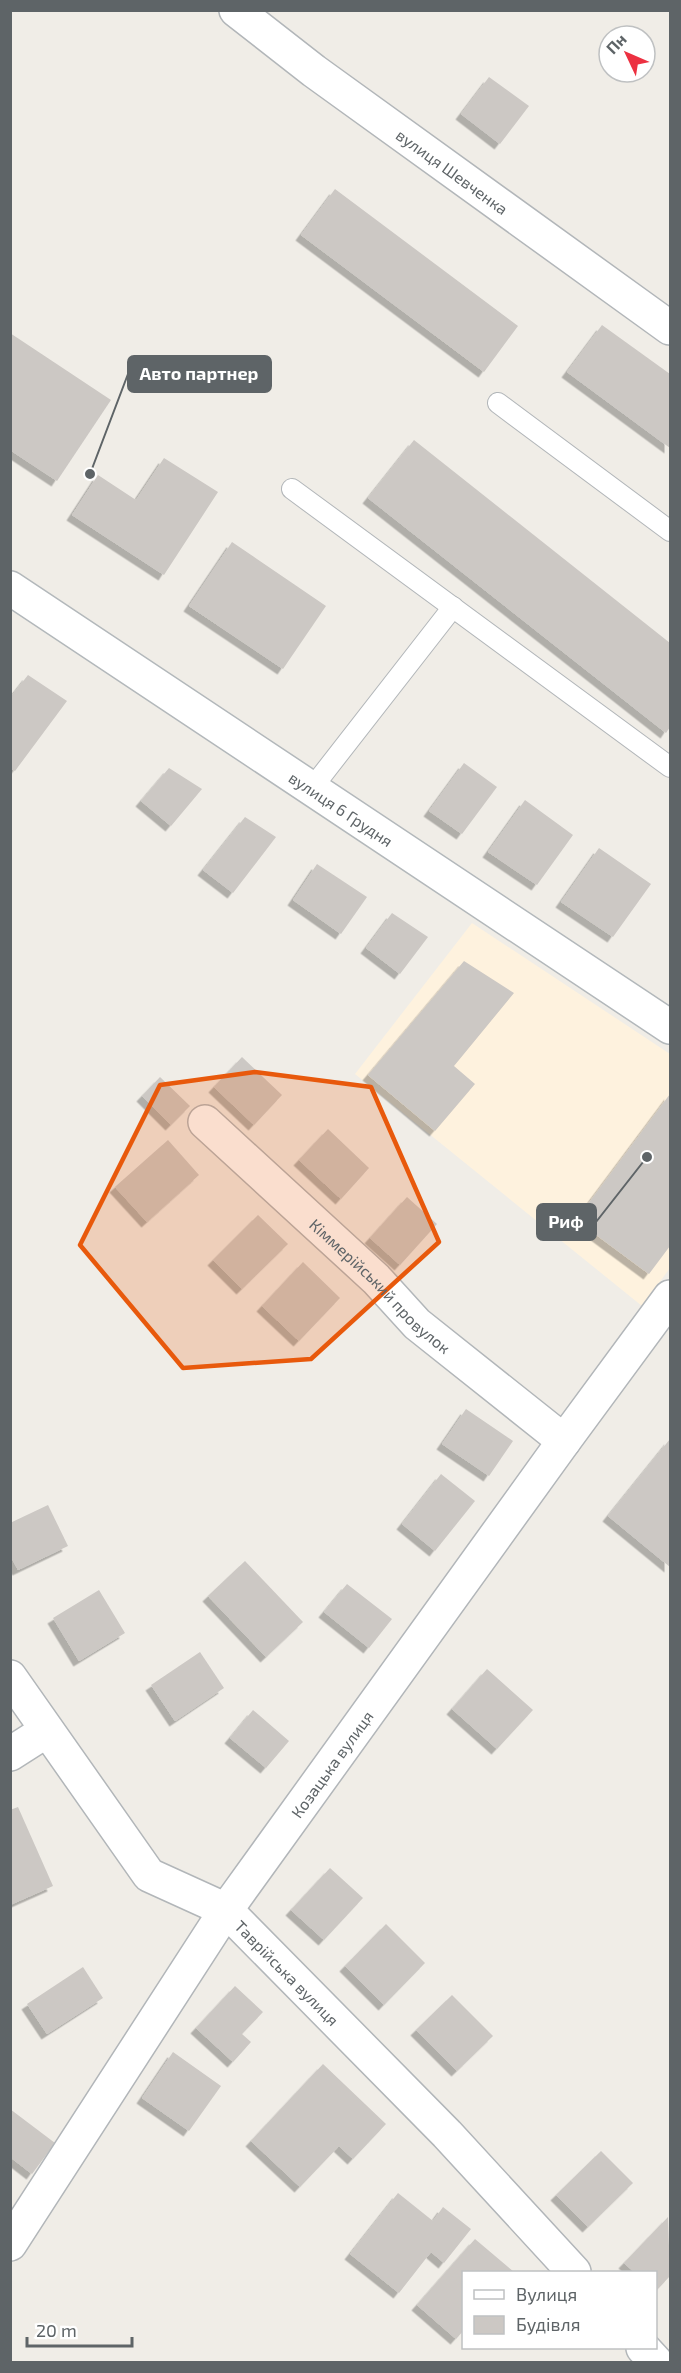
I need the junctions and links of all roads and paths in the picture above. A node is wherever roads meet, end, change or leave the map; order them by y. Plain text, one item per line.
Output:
1 (254, 18) edge
2 (670, 328) edge
3 (498, 403) dead end
4 (292, 489) dead end
5 (670, 531) edge
6 (10, 588) edge
7 (453, 607) junction
8 (670, 767) edge
9 (312, 788) junction
10 (670, 1027) edge
11 (205, 1122) dead end
12 (670, 1297) edge
13 (564, 1441) junction
14 (10, 1677) edge
15 (46, 1731) junction
16 (10, 1754) edge
17 (226, 1910) junction
18 (10, 2244) edge
19 (573, 2271) edge
20 (644, 2349) edge
21 (656, 2362) edge

1 - 2 street, вулиця Шевченка
3 - 5 lane
4 - 7 lane
6 - 9 street, вулиця 6 Грудня
7 - 8 lane
7 - 9 lane
9 - 10 street, вулиця 6 Грудня
11 - 13 street, Кіммерійський провулок
12 - 13 street, Козацька вулиця
13 - 17 street, Козацька вулиця
14 - 15 street, Таврійська вулиця
15 - 16 street
15 - 17 street, Таврійська вулиця
17 - 18 street, Козацька вулиця
17 - 19 street, Таврійська вулиця
20 - 21 street

